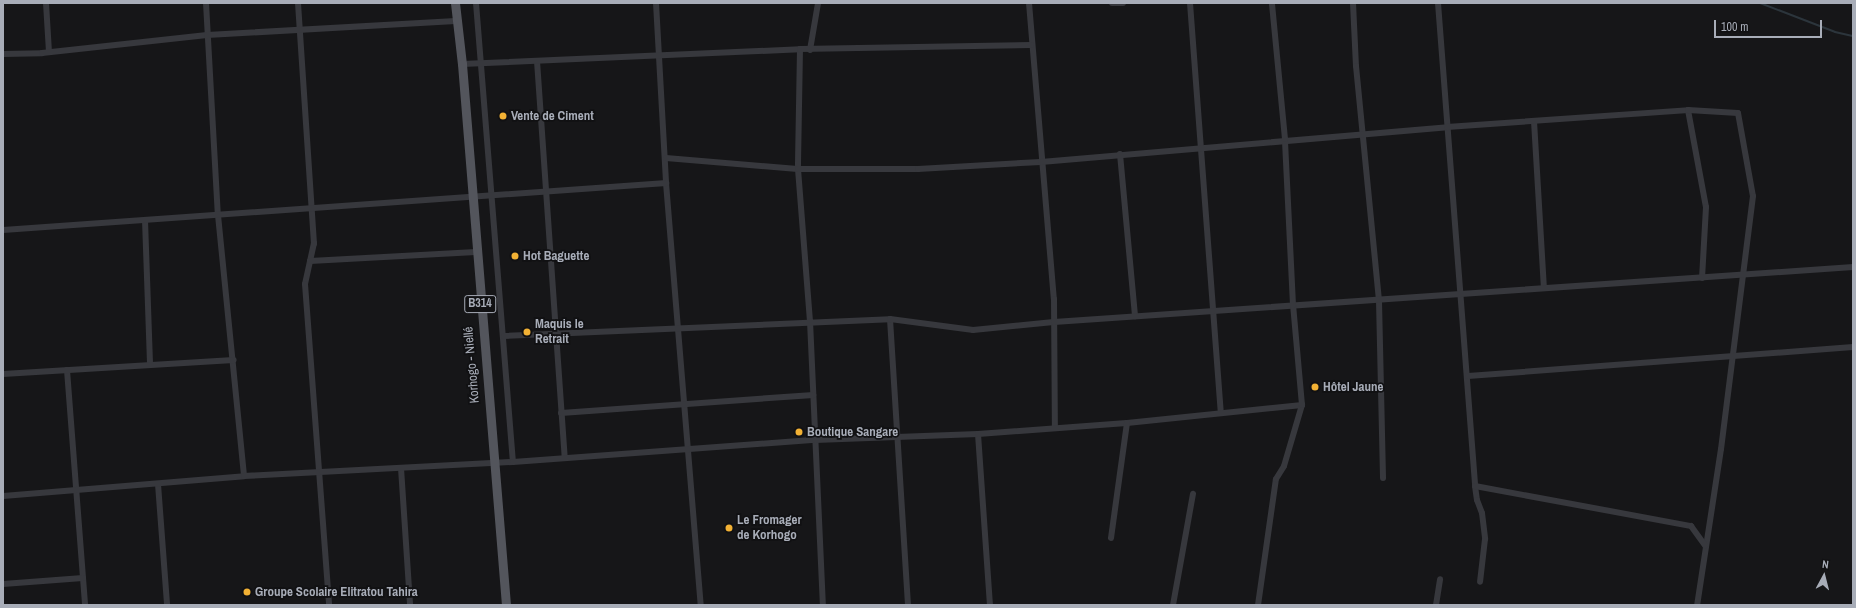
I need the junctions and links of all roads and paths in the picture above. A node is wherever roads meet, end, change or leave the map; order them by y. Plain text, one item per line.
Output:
1 (46, 3) edge
2 (206, 3) edge
3 (298, 3) edge
4 (455, 3) edge
5 (476, 3) edge
6 (656, 3) edge
7 (818, 3) edge
8 (1029, 3) edge
9 (1112, 3) edge
10 (1123, 3) edge
11 (1190, 3) edge
12 (1272, 3) edge
13 (1353, 3) edge
14 (1438, 3) edge
15 (456, 21) junction
16 (301, 32) junction
17 (207, 35) junction
18 (1031, 45) junction
19 (800, 49) junction
20 (810, 50) junction
21 (49, 52) junction
22 (3, 54) edge
23 (660, 54) junction
24 (537, 60) junction
25 (462, 64) junction
26 (479, 64) junction
27 (1688, 110) junction
28 (1534, 121) junction
29 (1448, 127) junction
30 (1362, 133) junction
31 (1285, 139) junction
32 (1202, 147) junction
33 (1120, 154) junction
34 (666, 158) junction
35 (1041, 162) junction
36 (798, 169) junction
37 (666, 182) junction
38 (544, 191) junction
39 (491, 195) junction
40 (471, 196) junction
41 (311, 209) junction
42 (218, 215) junction
43 (145, 220) junction
44 (3, 230) edge
45 (476, 252) junction
46 (310, 260) junction
47 (1853, 268) edge
48 (1744, 275) junction
49 (1702, 278) junction
50 (1544, 288) junction
51 (1462, 294) junction
52 (1379, 301) junction
53 (1293, 305) junction
54 (1215, 311) junction
55 (1134, 316) junction
56 (890, 319) junction
57 (810, 321) junction
58 (1054, 322) junction
59 (678, 328) junction
60 (554, 333) junction
61 (504, 336) junction
62 (1853, 347) edge
63 (1733, 356) junction
64 (234, 360) junction
65 (150, 365) junction
66 (67, 370) junction
67 (3, 374) edge
68 (1468, 376) junction
69 (813, 395) junction
70 (684, 404) junction
71 (1302, 405) junction
72 (1221, 412) junction
73 (561, 413) junction
74 (1127, 423) junction
75 (1055, 428) junction
76 (978, 434) junction
77 (899, 436) junction
78 (815, 440) junction
79 (688, 450) junction
80 (564, 456) junction
81 (494, 462) junction
82 (513, 462) junction
83 (401, 468) junction
84 (319, 473) junction
85 (244, 476) junction
86 (1383, 478) dead end
87 (158, 484) junction
88 (1475, 486) junction
89 (77, 490) junction
90 (1194, 494) dead end
91 (3, 496) edge
92 (1111, 538) dead end
93 (1706, 545) junction
94 (83, 578) junction
95 (1440, 578) dead end
96 (1480, 582) dead end
97 (3, 584) edge
98 (85, 605) edge
99 (167, 605) edge
100 (329, 605) edge
101 (410, 605) edge
102 (506, 605) edge
103 (701, 605) edge
104 (824, 605) edge
105 (908, 605) edge
106 (985, 605) edge
107 (990, 605) edge
108 (1173, 605) edge
109 (1258, 605) edge
110 (1436, 605) edge
111 (1697, 605) edge

1 - 21 street
2 - 17 street
3 - 16 street
4 - 15 main road, Korhogo - Niellé / B314
5 - 26 street
6 - 23 street
7 - 20 street
8 - 18 street
9 - 10 street
11 - 32 street
12 - 31 street
13 - 30 street
14 - 29 street
15 - 16 street
15 - 25 main road, Korhogo - Niellé / B314
16 - 17 street
16 - 41 street
17 - 21 street
17 - 42 street
18 - 20 street
18 - 35 street
19 - 20 street
19 - 23 street
19 - 36 street
21 - 22 street
23 - 24 street
23 - 34 street
24 - 26 street
24 - 38 street
25 - 26 street
25 - 40 main road, Korhogo - Niellé / B314
26 - 39 street
27 - 28 street
27 - 48 street
27 - 49 street
28 - 29 street
28 - 50 street
29 - 30 street
29 - 51 street
30 - 31 street
30 - 52 street
31 - 32 street
31 - 53 street
32 - 33 street
32 - 54 street
33 - 35 street
33 - 55 street
34 - 36 street
34 - 37 street
35 - 36 street
35 - 58 street
36 - 57 street
37 - 38 street
37 - 59 street
38 - 39 street
38 - 60 street
39 - 40 street
39 - 61 street
40 - 41 street
40 - 45 main road, Korhogo - Niellé / B314
41 - 42 street
41 - 46 street
42 - 43 street
42 - 64 street
43 - 44 street
43 - 65 street
45 - 46 street
45 - 81 main road, Korhogo - Niellé / B314
46 - 84 street
47 - 48 street
48 - 49 street
48 - 63 street
49 - 50 street
50 - 51 street
51 - 52 street
51 - 68 street
52 - 53 street
52 - 86 street
53 - 54 street
53 - 71 street
54 - 55 street
54 - 72 street
55 - 58 street
56 - 57 street
56 - 58 street
56 - 77 street
57 - 59 street
57 - 69 street
58 - 75 street
59 - 60 street
59 - 70 street
60 - 61 street
60 - 73 street
61 - 82 street
62 - 63 street
63 - 68 street
63 - 93 street
64 - 65 street
64 - 85 street
65 - 66 street
66 - 67 street
66 - 89 street
68 - 88 street
69 - 70 street
69 - 78 street
70 - 73 street
70 - 79 street
71 - 72 street
71 - 109 street
72 - 74 street
73 - 80 street
74 - 75 street
74 - 92 street
75 - 76 street
76 - 77 street
76 - 107 street
77 - 78 street
77 - 105 street
78 - 79 street
78 - 104 street
79 - 80 street
79 - 103 street
80 - 82 street
81 - 82 street
81 - 83 street
81 - 102 main road, Korhogo - Niellé / B314
83 - 84 street
83 - 101 street
84 - 85 street
84 - 100 street
85 - 87 street
87 - 89 street
87 - 99 street
88 - 93 street
88 - 96 street
89 - 91 street
89 - 94 street
90 - 108 street
93 - 111 street
94 - 97 street
94 - 98 street
95 - 110 street
106 - 107 street

